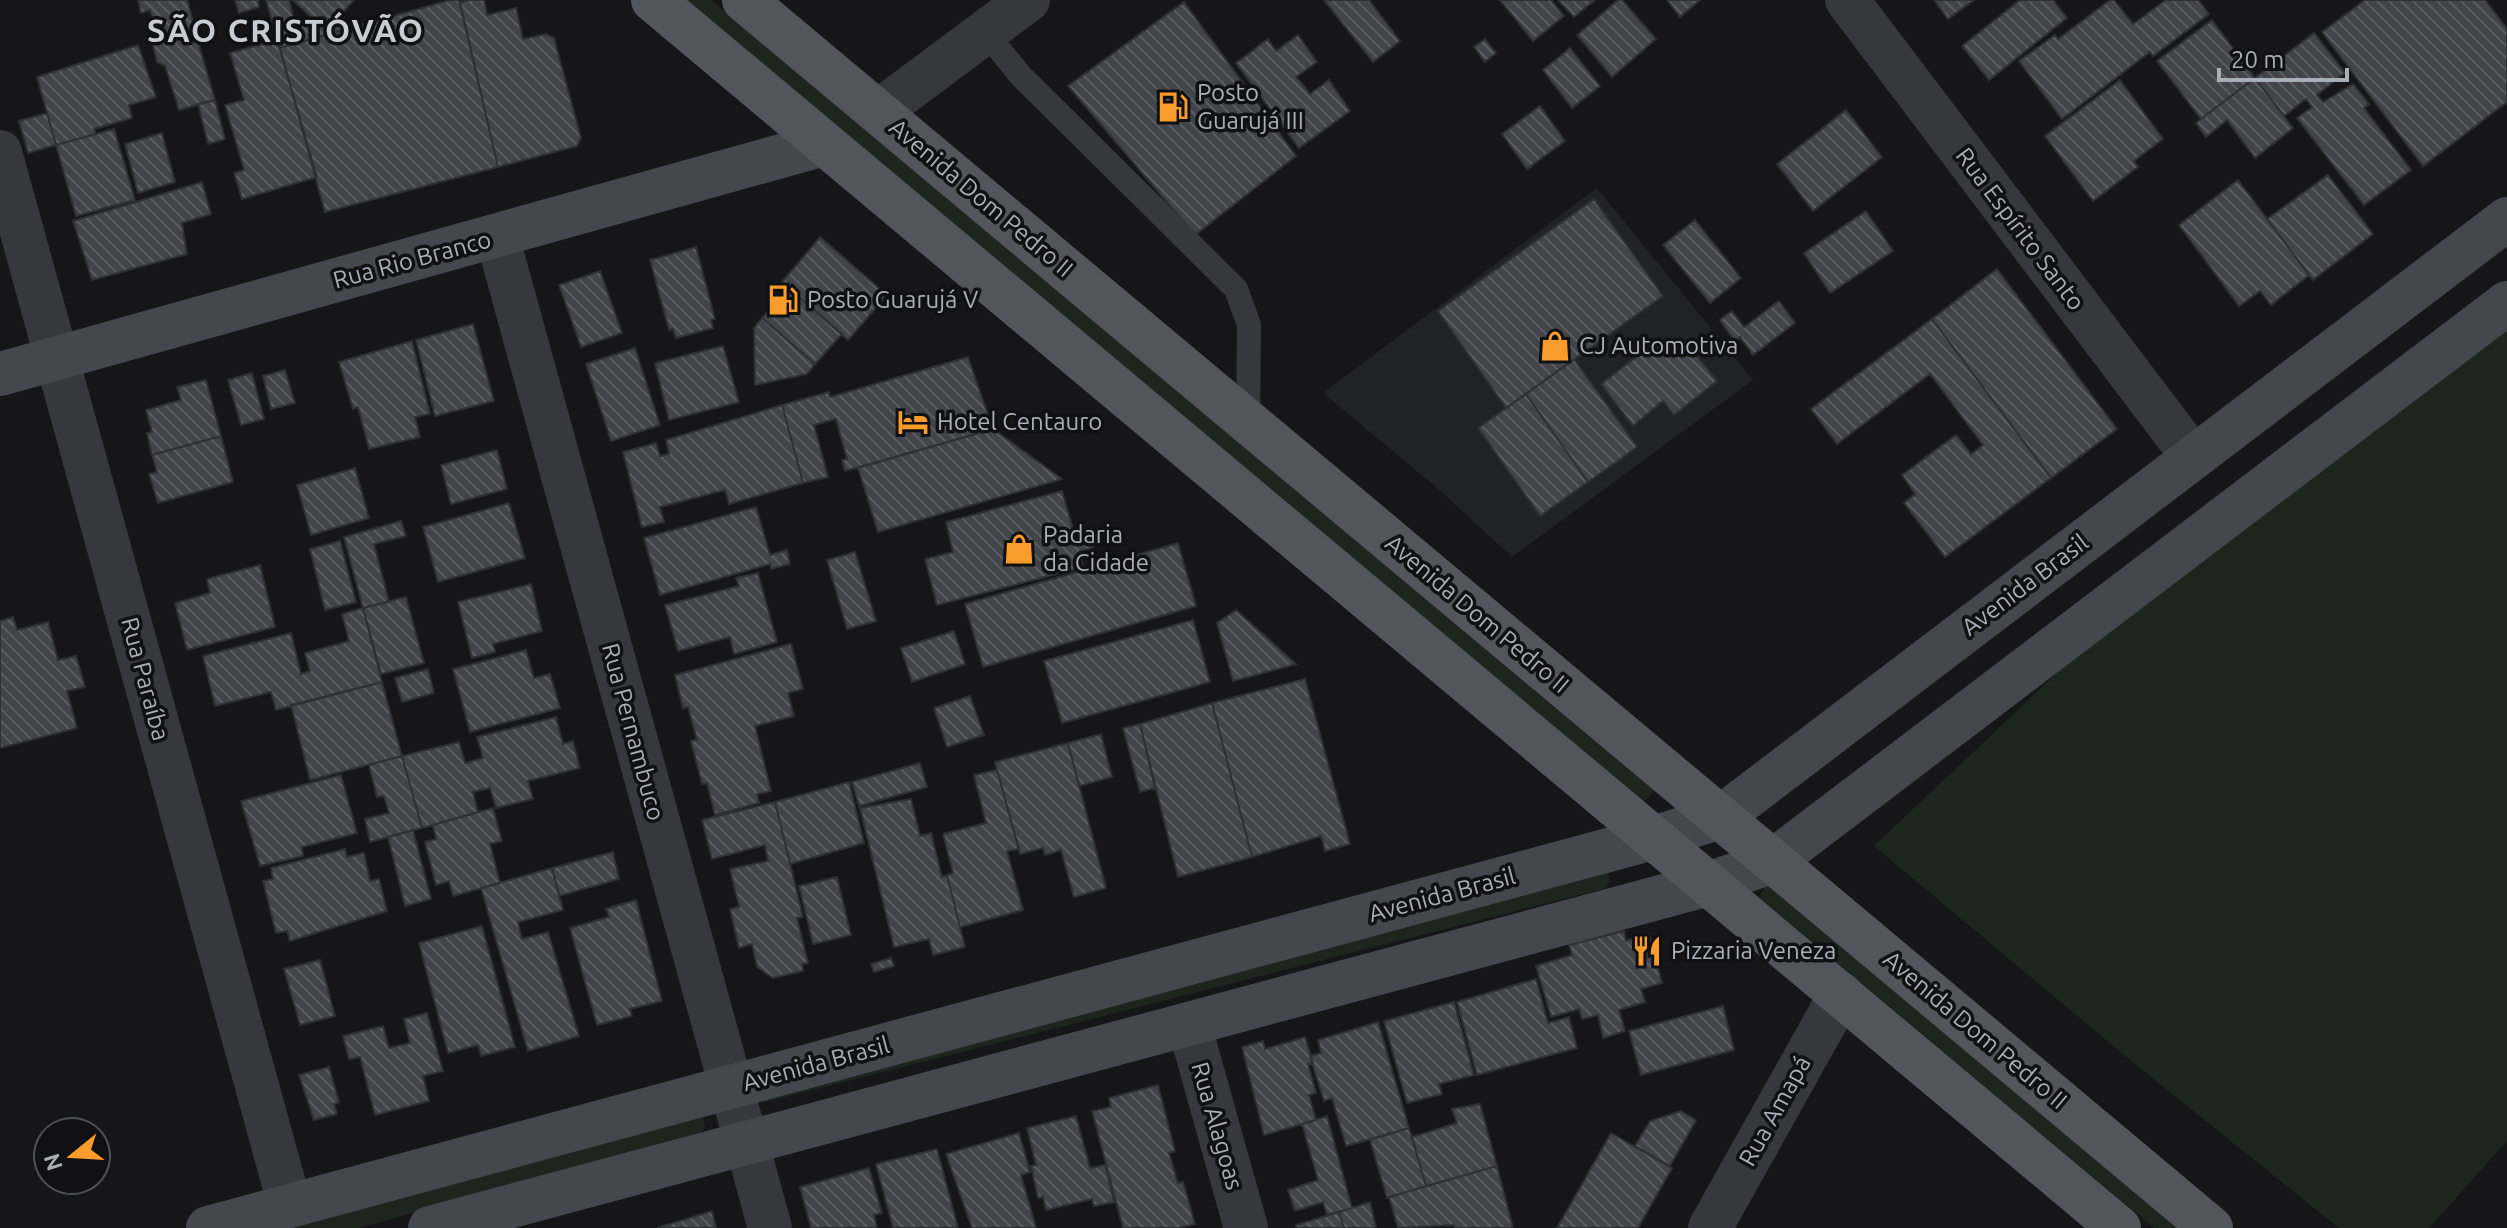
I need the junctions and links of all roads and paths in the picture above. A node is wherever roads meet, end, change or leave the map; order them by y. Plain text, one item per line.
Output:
1 (653, 0) edge
2 (744, 0) edge
3 (1028, 0) edge
4 (1847, 0) edge
5 (985, 32) junction
6 (878, 112) junction
7 (824, 144) junction
8 (0, 152) edge
9 (2507, 219) edge
10 (497, 236) junction
11 (2507, 303) edge
12 (57, 358) junction
13 (0, 374) edge
14 (1248, 422) junction
15 (2193, 457) junction
16 (1721, 817) junction
17 (1653, 838) junction
18 (1773, 861) junction
19 (1709, 884) junction
20 (1841, 994) junction
21 (1189, 1024) junction
22 (731, 1086) junction
23 (746, 1143) junction
24 (290, 1206) junction
25 (1720, 1221) edge
26 (208, 1228) edge
27 (430, 1228) edge
28 (770, 1228) edge
29 (1246, 1228) edge
30 (2119, 1228) edge
31 (2211, 1228) edge

1 - 7 main road
2 - 6 main road, Avenida Dom Pedro II
3 - 5 street
4 - 15 street, Rua Espírito Santo
5 - 6 street
5 - 14 lane
6 - 14 main road, Avenida Dom Pedro II
7 - 10 main road, Rua Rio Branco
7 - 17 main road
8 - 12 street, Rua Paraíba
9 - 15 main road, Avenida Brasil
10 - 12 main road, Rua Rio Branco
10 - 22 street, Rua Pernambuco
11 - 18 main road
12 - 13 main road, Rua Rio Branco
12 - 24 street, Rua Paraíba
14 - 16 main road, Avenida Dom Pedro II
15 - 16 main road, Avenida Brasil
16 - 17 main road, Avenida Brasil
16 - 18 main road, Avenida Dom Pedro II
17 - 19 main road
17 - 22 main road, Avenida Brasil
18 - 19 main road
18 - 31 main road, Avenida Dom Pedro II
19 - 20 main road
19 - 21 main road
20 - 25 street, Rua Amapá
20 - 30 main road
21 - 23 main road
21 - 29 street, Rua Alagoas
22 - 23 street, Rua Pernambuco
22 - 24 main road, Avenida Brasil
23 - 27 main road
23 - 28 street, Rua Pernambuco
24 - 26 main road, Avenida Brasil

